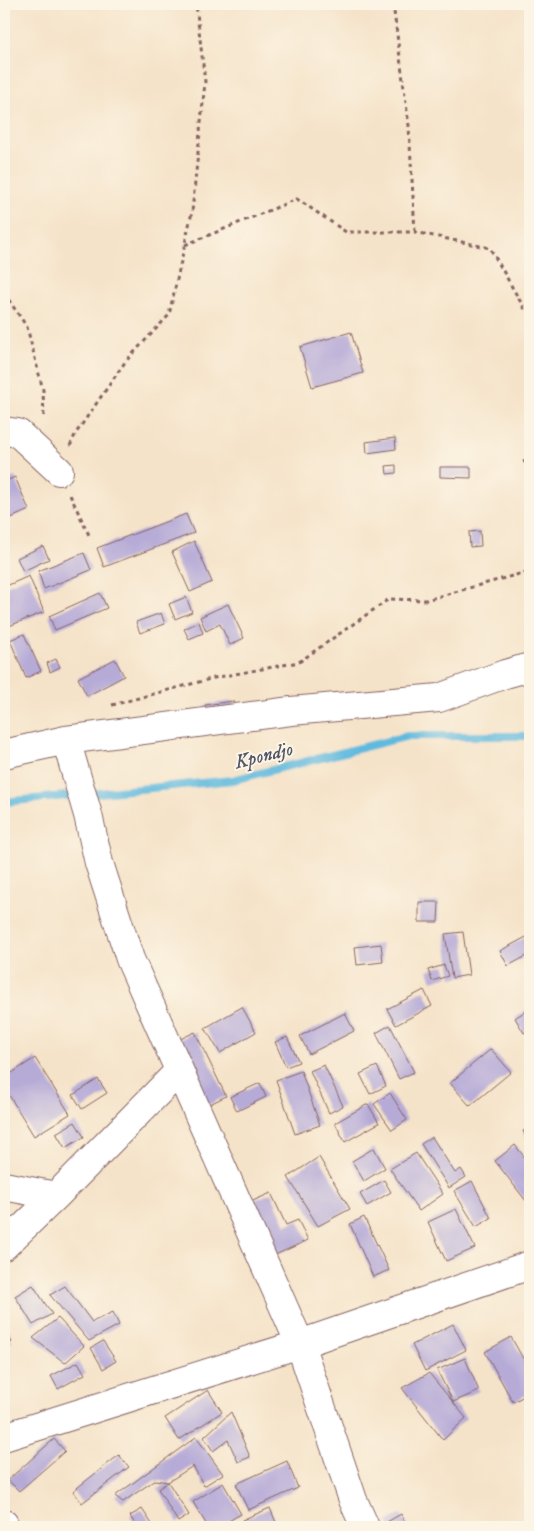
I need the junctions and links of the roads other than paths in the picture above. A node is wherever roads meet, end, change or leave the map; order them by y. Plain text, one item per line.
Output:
1 (4, 431) edge
2 (52, 465) road end
3 (530, 667) edge
4 (68, 749) junction
5 (4, 754) edge
6 (179, 1071) junction
7 (4, 1186) edge
8 (56, 1196) junction
9 (4, 1246) edge
10 (530, 1265) edge
11 (300, 1344) junction
12 (4, 1437) edge
13 (365, 1527) edge

1 - 2 street
3 - 4 street
4 - 5 street
4 - 6 street
6 - 8 street
6 - 11 street
7 - 8 street
8 - 9 street
10 - 11 street
11 - 12 street
11 - 13 street

